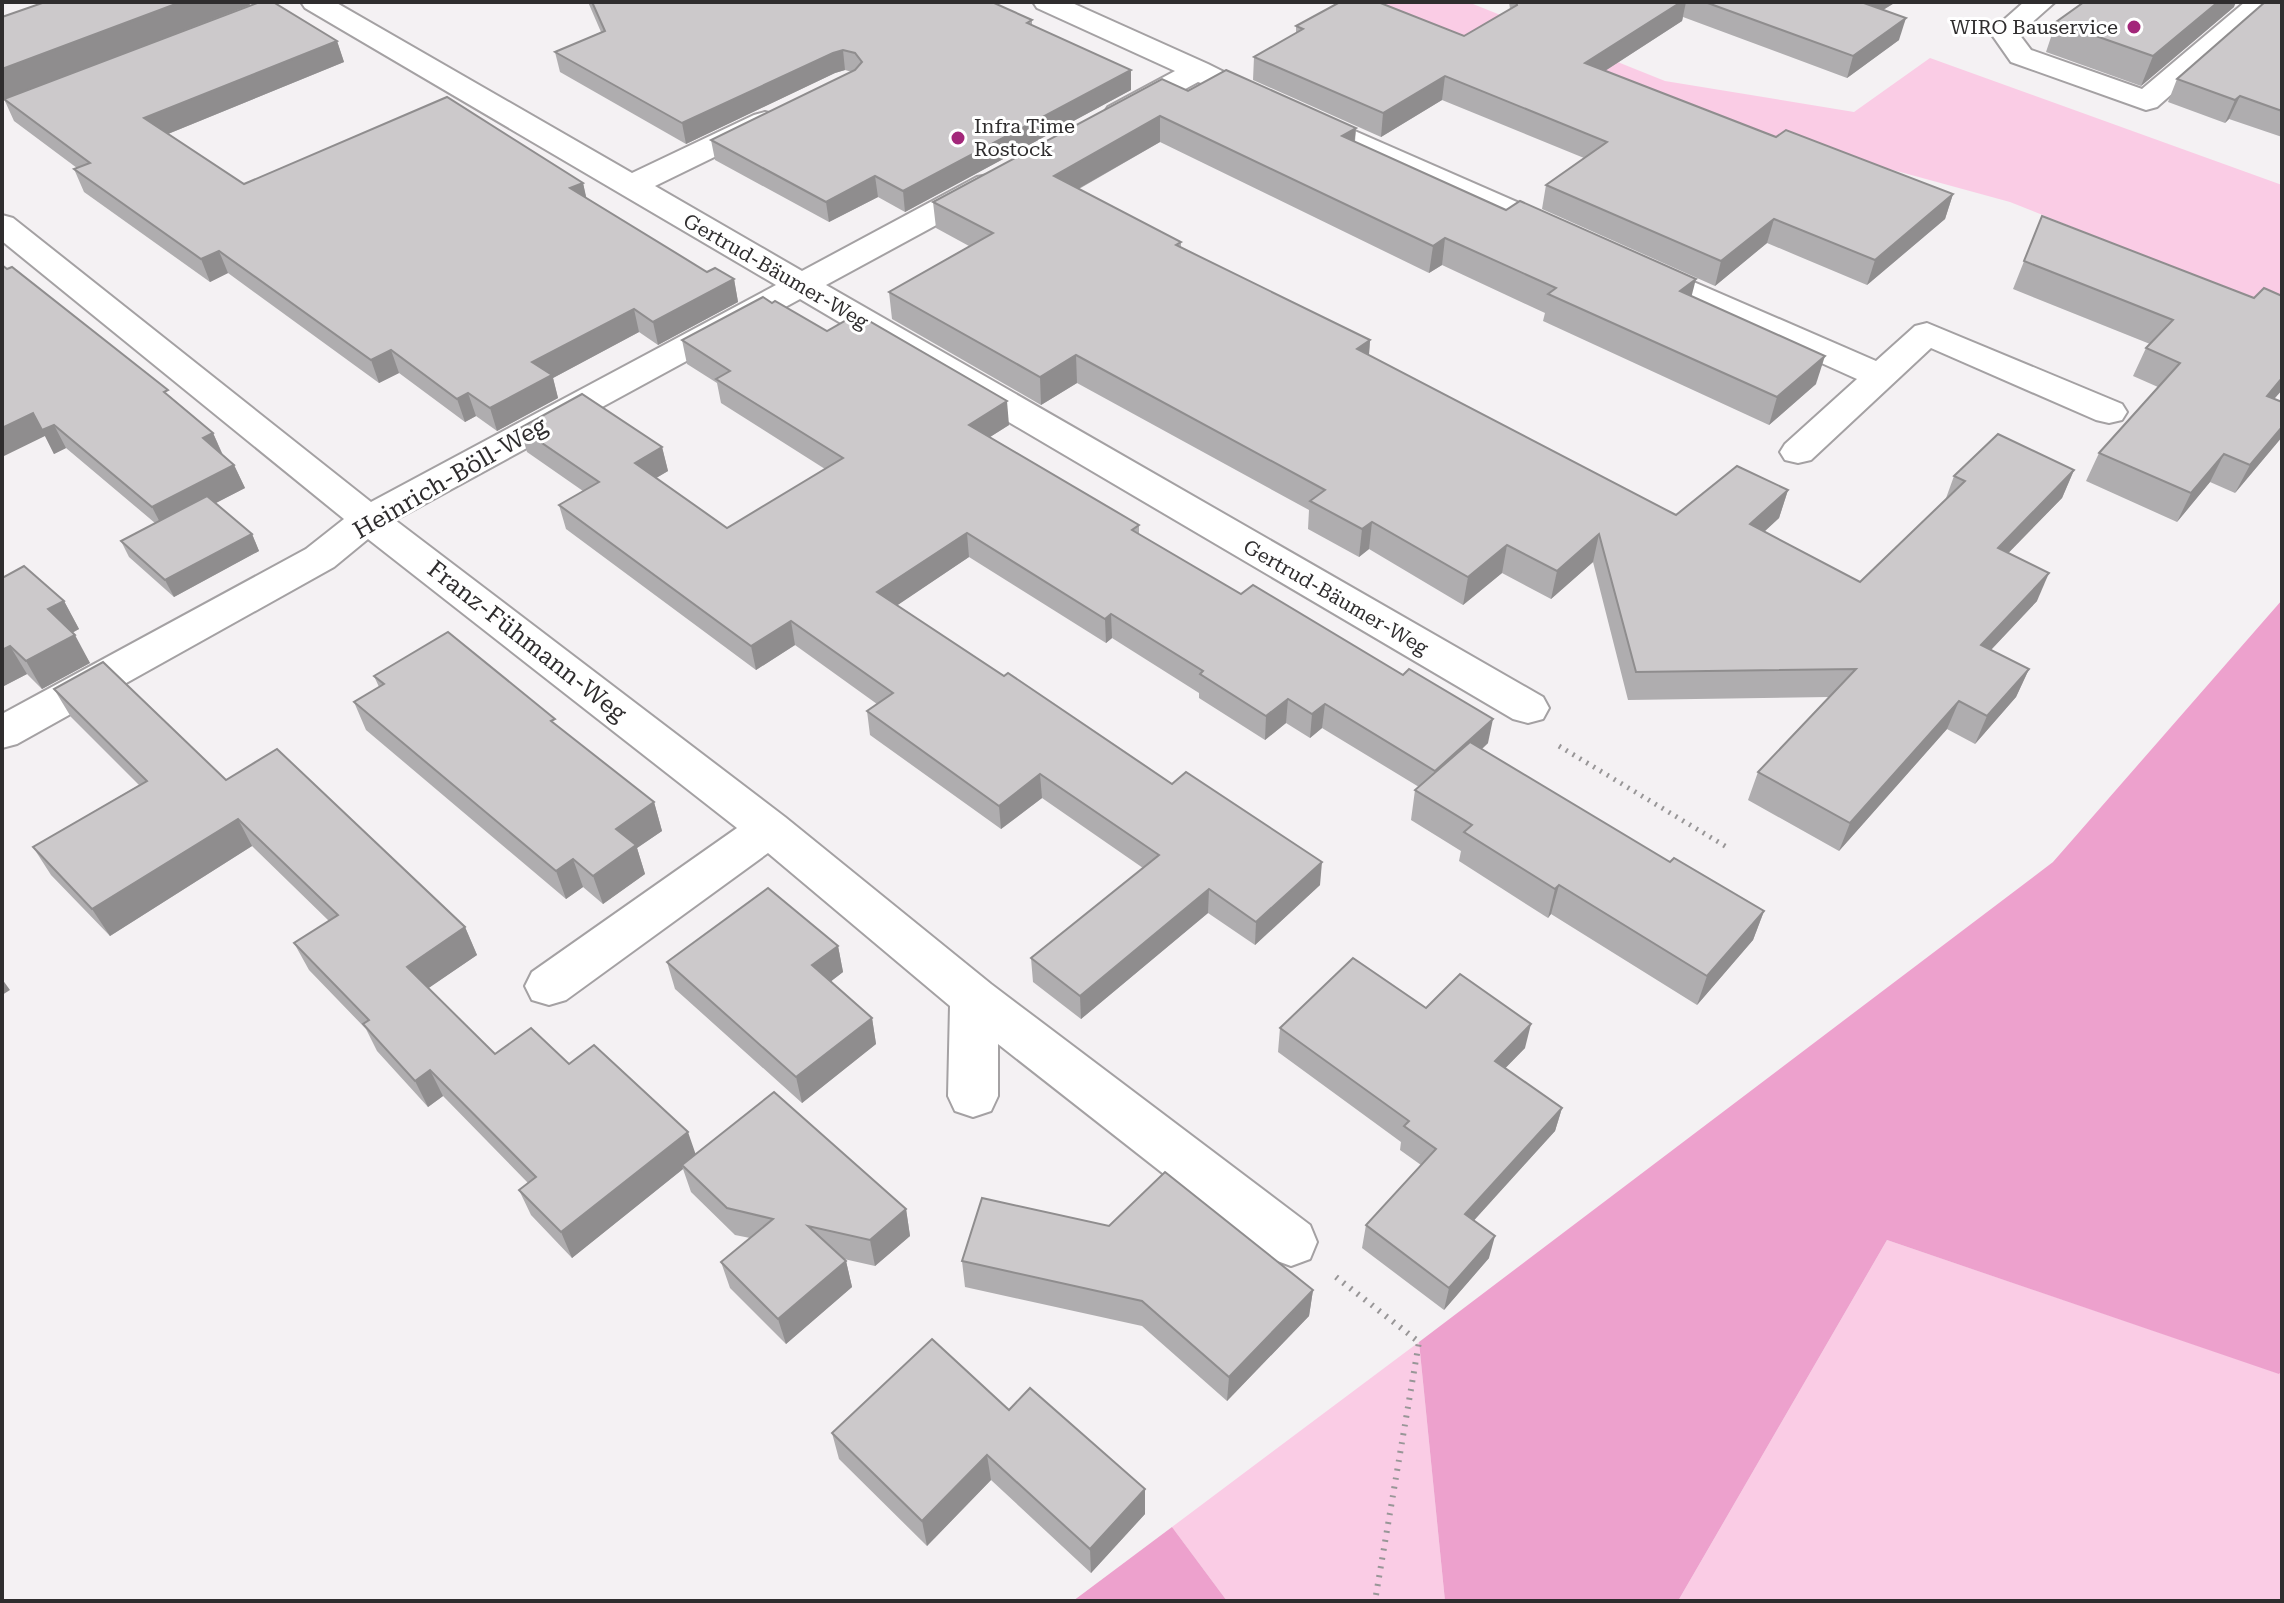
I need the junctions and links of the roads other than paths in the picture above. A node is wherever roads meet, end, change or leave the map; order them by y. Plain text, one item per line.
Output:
1 (315, 2) edge
2 (1047, 2) edge
3 (2041, 2) edge
4 (2262, 2) edge
5 (1198, 70) junction
6 (789, 110) edge
7 (1088, 130) edge
8 (1019, 167) edge
9 (631, 186) junction
10 (2, 225) edge
11 (800, 286) junction
12 (1880, 376) junction
13 (2109, 412) dead end
14 (1798, 452) dead end
15 (368, 519) junction
16 (1528, 708) road end
17 (2, 733) edge
18 (769, 829) junction
19 (549, 986) dead end
20 (974, 998) junction
21 (973, 1096) dead end
22 (1291, 1242) road end

1 - 9 street, Gertrud-Bäumer-Weg
2 - 5 street
3 - 4 street
5 - 7 street
5 - 12 street
6 - 9 street
8 - 11 street, Heinrich-Böll-Weg
9 - 11 street, Gertrud-Bäumer-Weg
10 - 15 street, Franz-Fühmann-Weg
11 - 15 street, Heinrich-Böll-Weg
11 - 16 street, Gertrud-Bäumer-Weg
12 - 13 street
12 - 14 street
15 - 17 street, Heinrich-Böll-Weg
15 - 18 street, Franz-Fühmann-Weg
18 - 19 street
18 - 20 street, Franz-Fühmann-Weg
20 - 21 street
20 - 22 street, Franz-Fühmann-Weg

